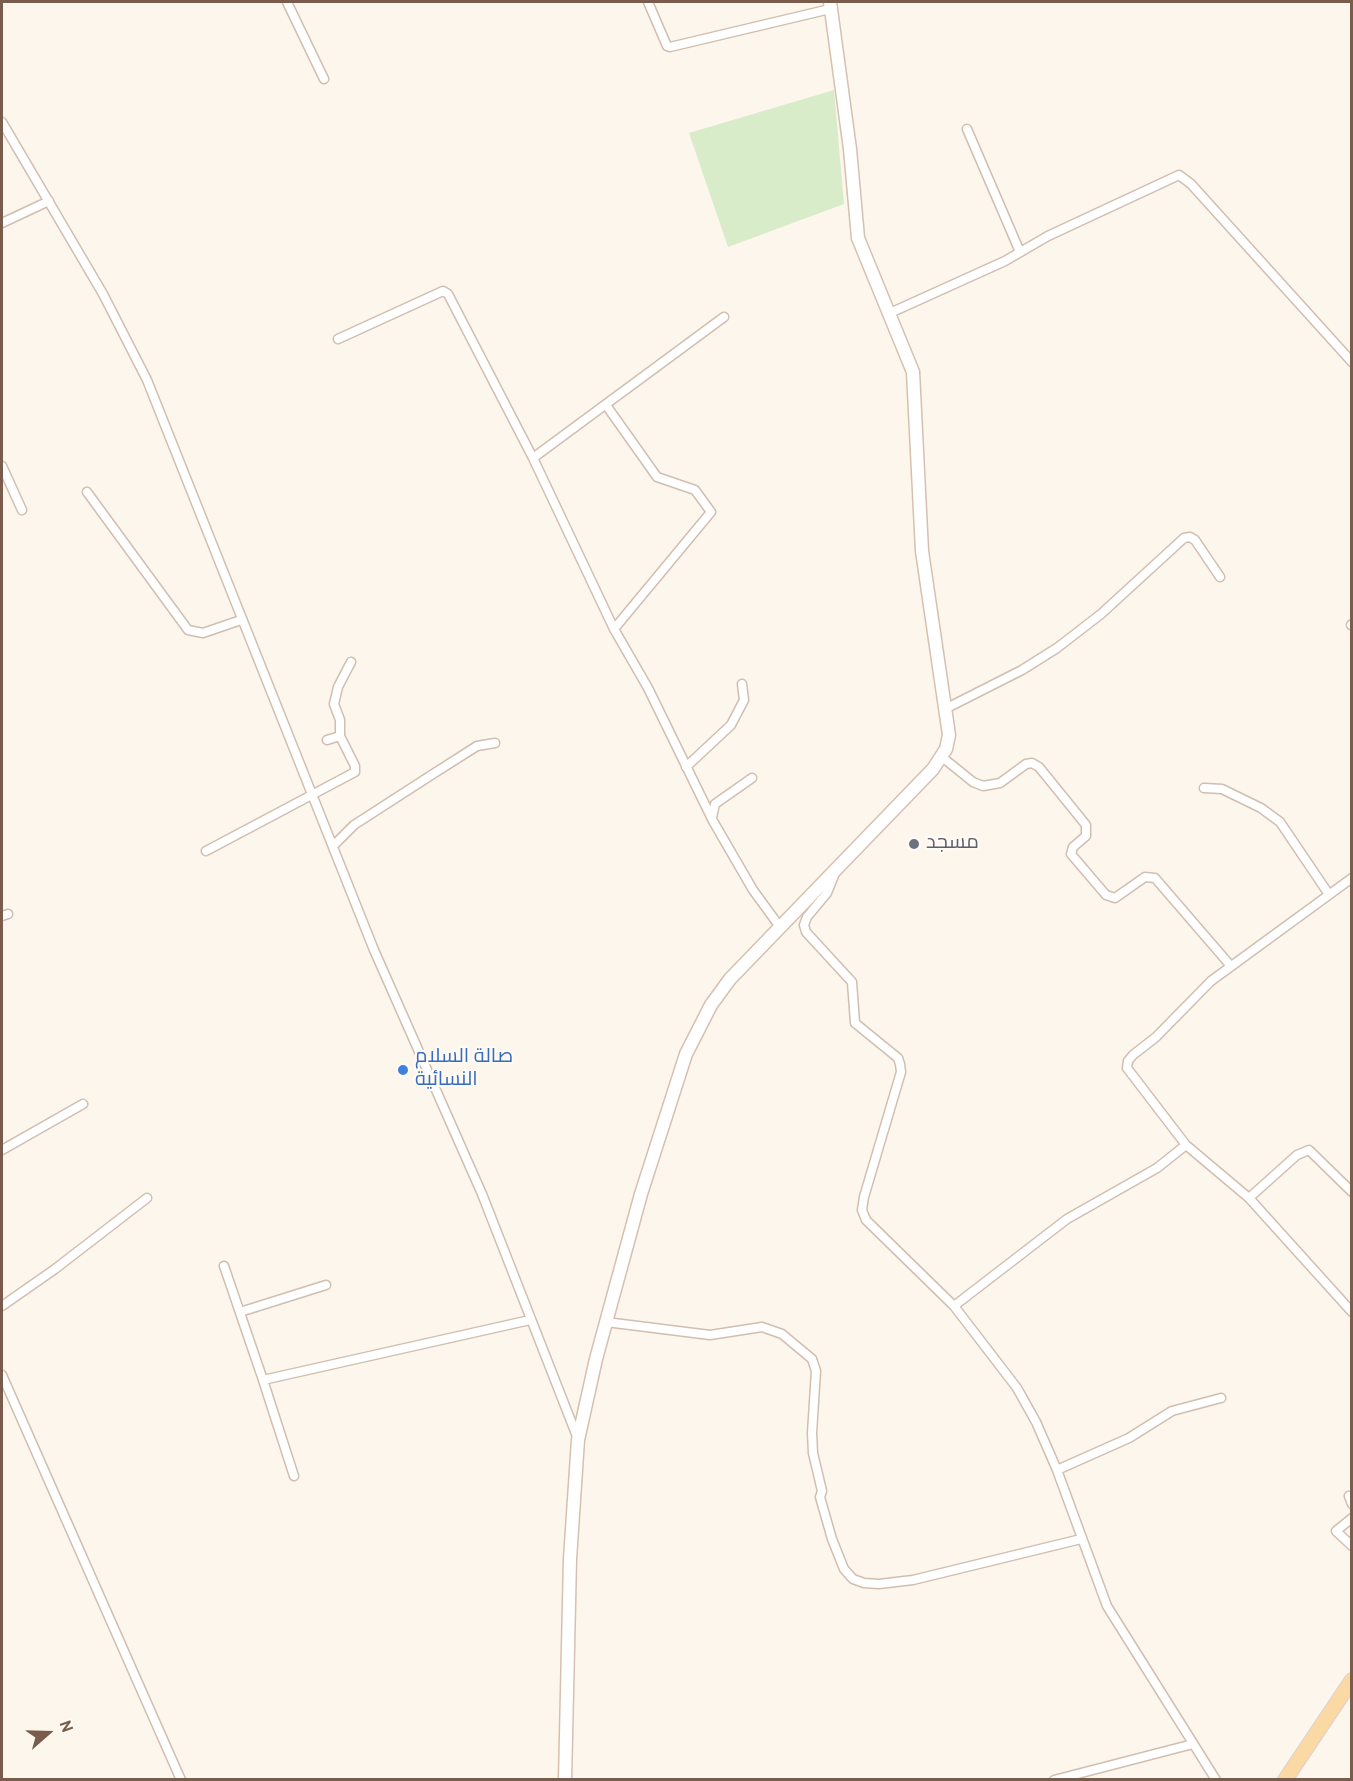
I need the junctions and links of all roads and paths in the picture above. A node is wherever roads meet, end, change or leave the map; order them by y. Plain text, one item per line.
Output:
1 (287, 2) edge
2 (648, 2) edge
3 (830, 5) edge
4 (324, 79) dead end
5 (2, 122) edge
6 (967, 129) dead end
7 (49, 201) junction
8 (2, 223) edge
9 (1020, 252) junction
10 (890, 313) junction
11 (724, 317) dead end
12 (338, 339) dead end
13 (1352, 362) edge
14 (606, 405) junction
15 (533, 458) junction
16 (2, 466) edge
17 (87, 492) dead end
18 (22, 510) dead end
19 (1220, 577) dead end
20 (241, 620) junction
21 (614, 629) junction
22 (351, 662) dead end
23 (742, 684) dead end
24 (946, 708) junction
25 (340, 736) junction
26 (327, 740) dead end
27 (495, 743) dead end
28 (942, 757) junction
29 (686, 767) junction
30 (752, 778) dead end
31 (1204, 788) dead end
32 (312, 793) junction
33 (713, 821) junction
34 (333, 846) junction
35 (206, 851) dead end
36 (836, 869) junction
37 (1352, 878) edge
38 (1328, 893) junction
39 (780, 927) junction
40 (1230, 965) junction
41 (83, 1104) dead end
42 (1186, 1145) junction
43 (2, 1150) edge
44 (1352, 1192) edge
45 (147, 1198) dead end
46 (1249, 1198) junction
47 (224, 1266) dead end
48 (326, 1285) dead end
49 (2, 1306) edge
50 (954, 1306) junction
51 (240, 1312) junction
52 (1352, 1312) edge
53 (530, 1320) junction
54 (606, 1322) junction
55 (2, 1375) edge
56 (263, 1380) junction
57 (1221, 1398) dead end
58 (578, 1440) junction
59 (1057, 1470) junction
60 (294, 1476) dead end
61 (1352, 1518) edge
62 (1081, 1539) junction
63 (1352, 1546) edge
64 (1350, 1686) edge
65 (1193, 1744) junction
66 (180, 1779) edge
67 (565, 1779) edge
68 (1054, 1779) edge
69 (1216, 1779) edge
70 (1285, 1779) edge

1 - 4 street
2 - 3 street
3 - 10 main road
5 - 7 street
6 - 9 street
7 - 8 street
7 - 20 street
9 - 10 street
9 - 13 street
10 - 24 main road
11 - 14 street
12 - 15 street
14 - 15 street
14 - 21 street
15 - 21 street
16 - 18 street
17 - 20 street
19 - 24 street
20 - 32 street
21 - 29 street
22 - 25 street
23 - 29 street
24 - 28 main road
25 - 26 street
25 - 32 street
27 - 34 street
28 - 36 main road
28 - 40 street
29 - 33 street
30 - 33 street
31 - 38 street
32 - 34 street
32 - 35 street
33 - 39 street
34 - 53 street
36 - 39 main road
36 - 50 street
37 - 38 street
38 - 40 street
39 - 54 main road
40 - 42 street
41 - 43 street
42 - 46 street
42 - 50 street
44 - 46 street
45 - 49 street
46 - 52 street
47 - 51 street
48 - 51 street
50 - 59 street
51 - 56 street
53 - 56 street
53 - 58 street
54 - 58 main road
54 - 62 street
55 - 66 street
56 - 60 street
57 - 59 street
58 - 67 main road
59 - 62 street
61 - 63 street
62 - 65 street
64 - 70 main road
65 - 68 street
65 - 69 street

